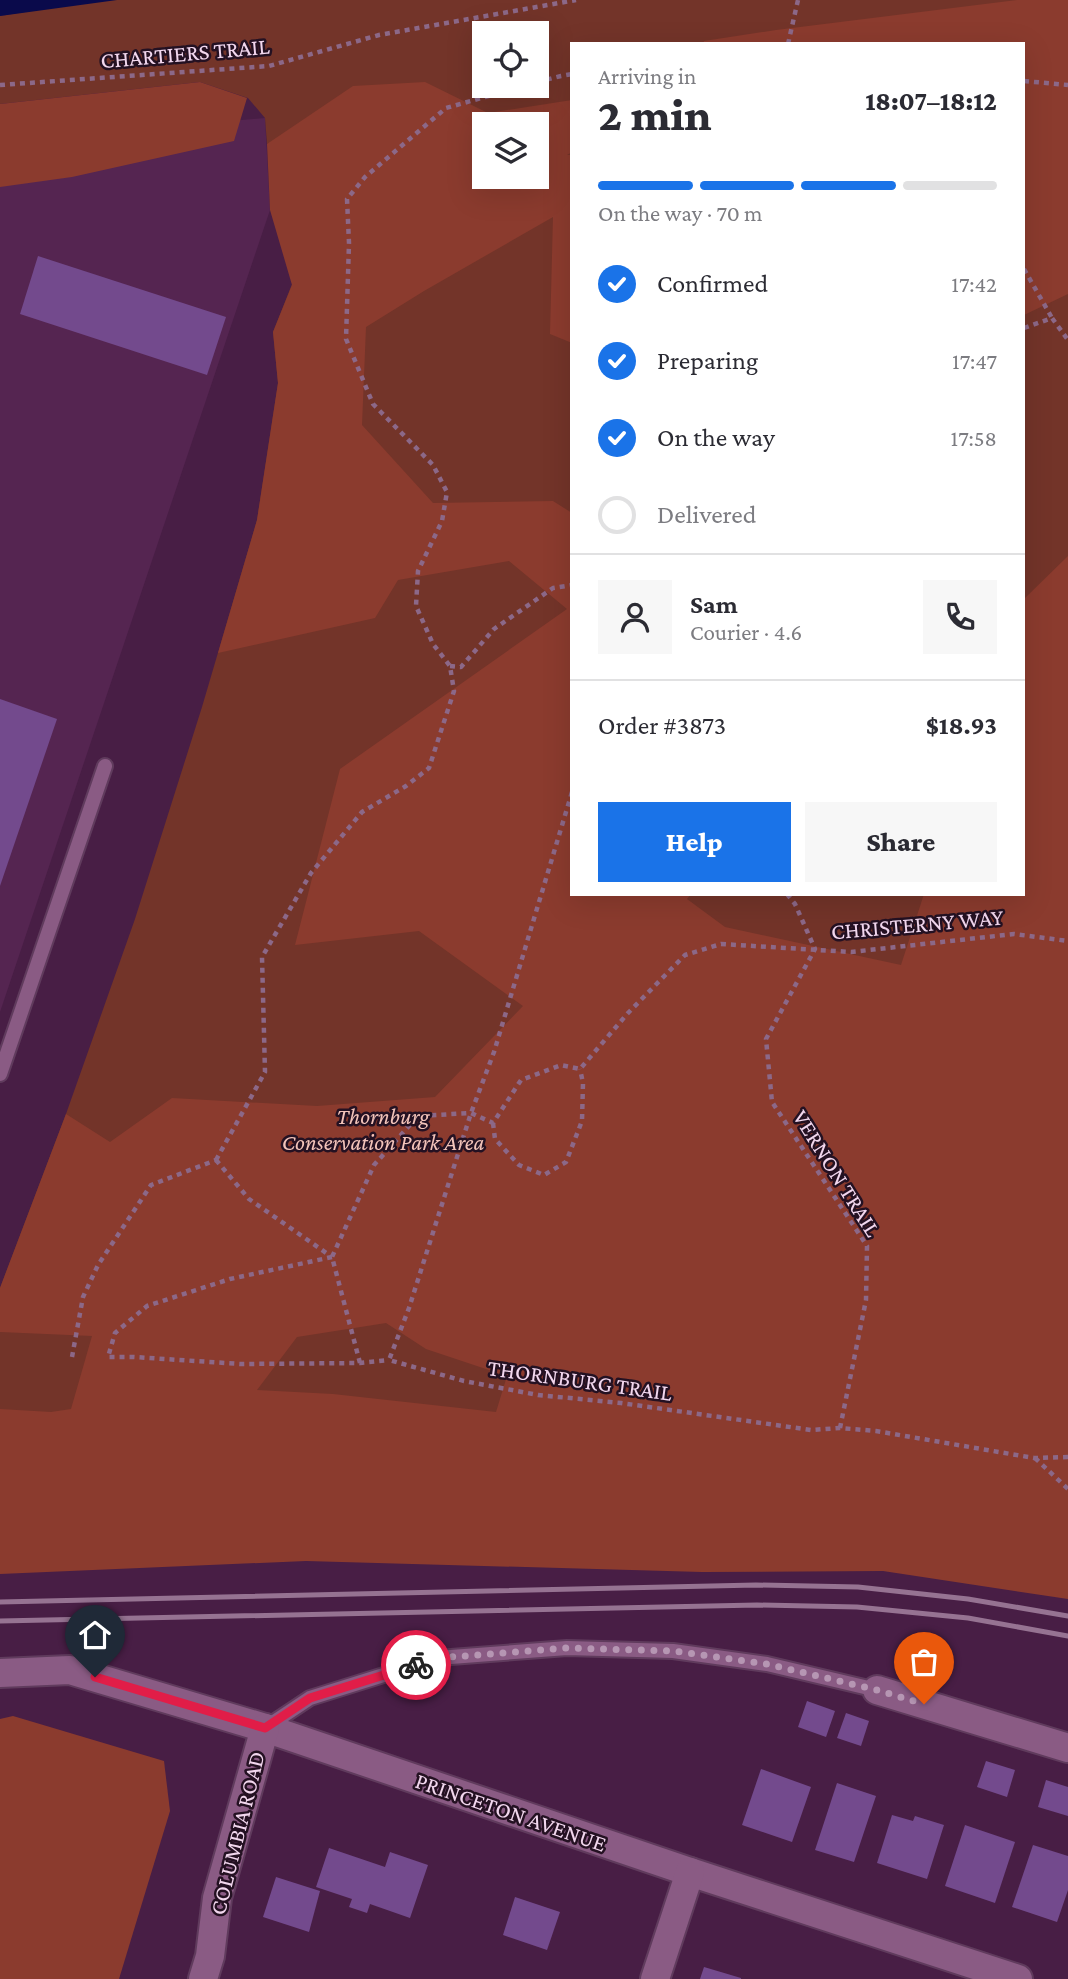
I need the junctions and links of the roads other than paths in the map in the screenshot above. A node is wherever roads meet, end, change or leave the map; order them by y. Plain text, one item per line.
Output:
1 (105, 766) dead end
2 (0, 1074) edge
3 (0, 1673) edge
4 (877, 1690) joint
5 (265, 1728) junction
6 (1068, 1748) edge
7 (690, 1872) junction
8 (203, 1979) edge
9 (655, 1979) edge
10 (1018, 1979) edge

1 - 2 lane
3 - 5 street, PRINCETON AVENUE
4 - 5 lane
4 - 6 street
5 - 7 street, PRINCETON AVENUE
5 - 8 street, COLUMBIA ROAD
7 - 9 street
7 - 10 street, PRINCETON AVENUE

